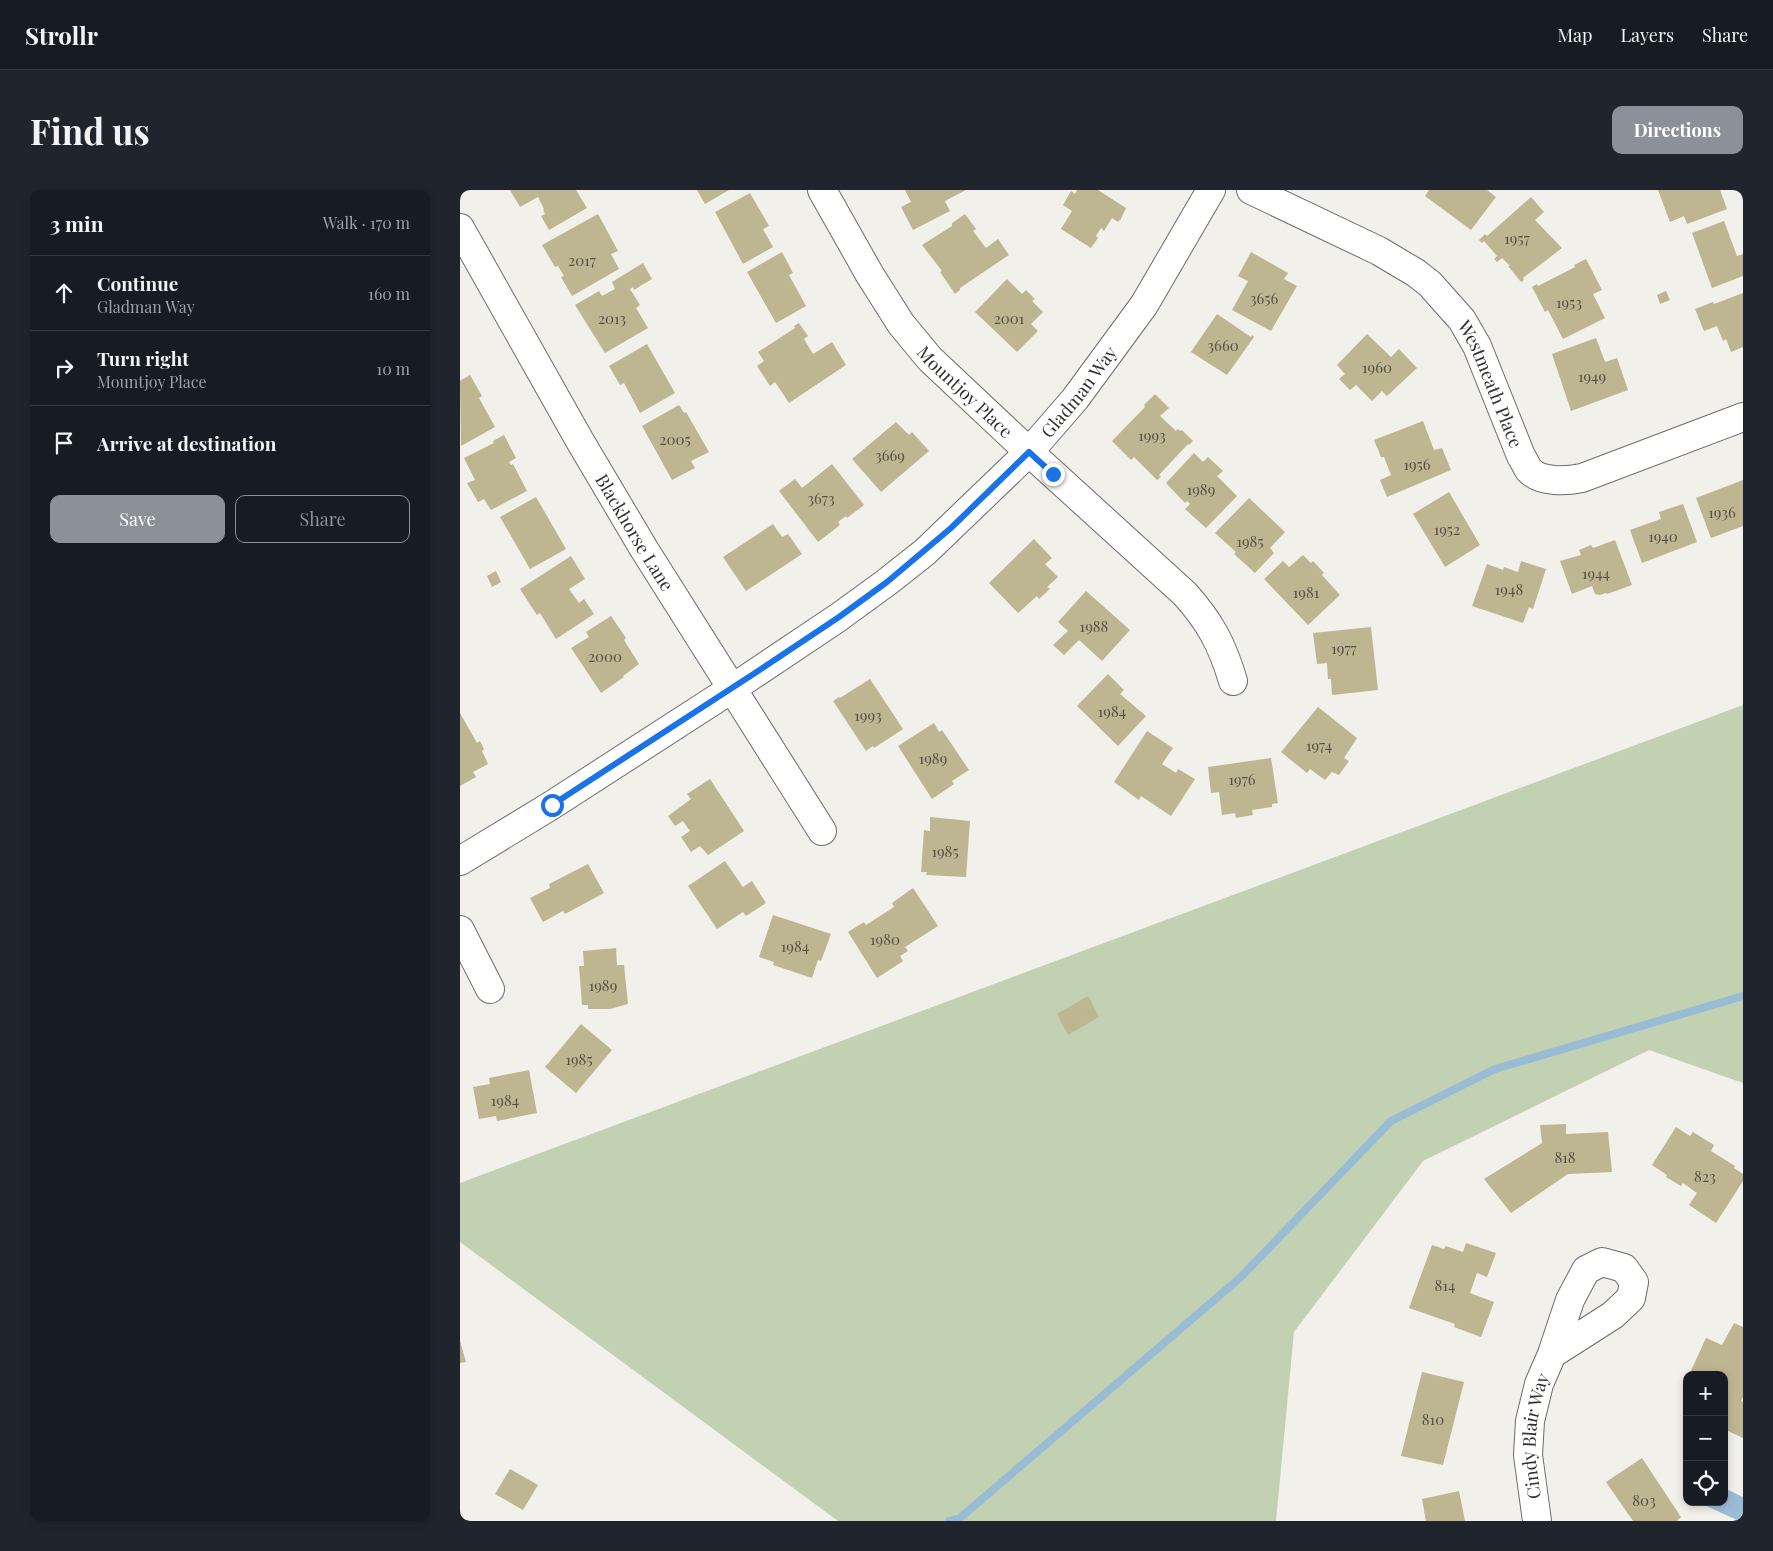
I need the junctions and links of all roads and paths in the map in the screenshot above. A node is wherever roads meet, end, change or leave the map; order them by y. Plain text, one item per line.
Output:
1 (822, 190) edge
2 (1211, 190) edge
3 (1251, 190) edge
4 (460, 228) edge
5 (1743, 417) edge
6 (1029, 452) junction
7 (1233, 681) dead end
8 (733, 688) junction
9 (822, 831) dead end
10 (460, 861) edge
11 (460, 930) edge
12 (490, 989) dead end
13 (1552, 1354) dead end
14 (1536, 1521) edge

1 - 6 street, Mountjoy Place
2 - 6 street, Gladman Way
3 - 5 street, Westmeath Place
4 - 8 street, Blackhorse Lane
6 - 7 street, Mountjoy Place
6 - 8 street, Gladman Way
8 - 9 street, Blackhorse Lane
8 - 10 street, Gladman Way
11 - 12 street
13 - 14 street, Cindy Blair Way

